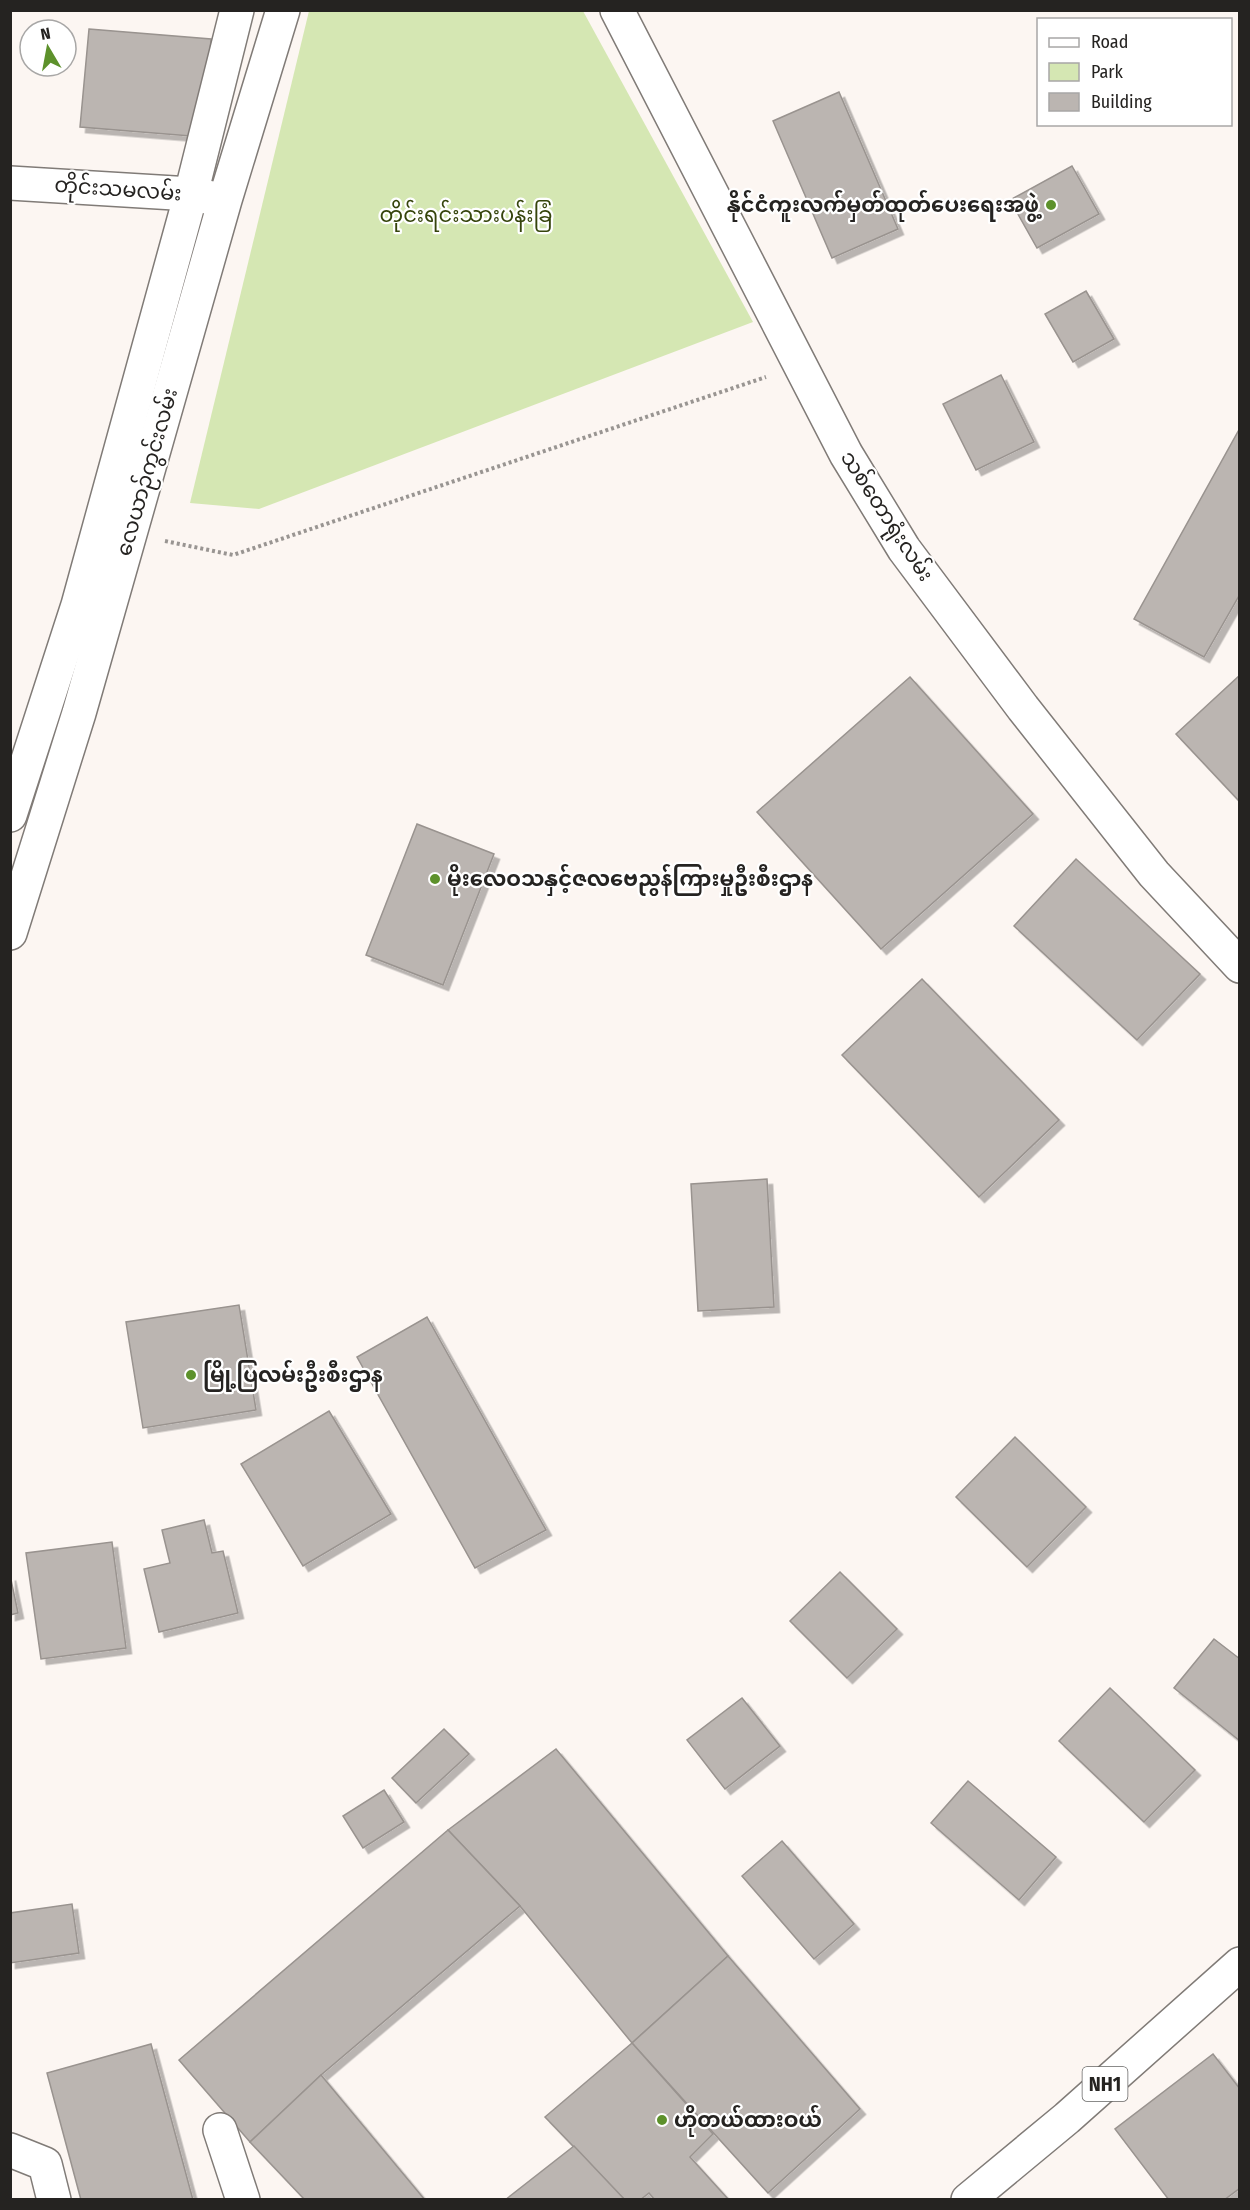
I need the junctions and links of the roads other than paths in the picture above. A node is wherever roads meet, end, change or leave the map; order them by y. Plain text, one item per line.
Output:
1 (237, 10) edge
2 (283, 10) edge
3 (617, 10) edge
4 (10, 183) edge
5 (192, 194) junction
6 (225, 200) junction
7 (10, 815) edge
8 (10, 933) edge
9 (1239, 966) edge
10 (1239, 1964) edge
11 (220, 2130) dead end
12 (10, 2150) edge
13 (54, 2199) edge
14 (243, 2199) edge
15 (968, 2199) edge

1 - 5 main road, လေယာဉ်ကွင်းလမ်း
2 - 6 main road, လေယာဉ်ကွင်းလမ်း
3 - 9 main road, သစ်တောရုံးလမ်း
4 - 5 main road, တိုင်းသမလမ်း
5 - 6 main road, တိုင်းသမလမ်း
5 - 7 main road, လေယာဉ်ကွင်းလမ်း
6 - 8 main road, လေယာဉ်ကွင်းလမ်း
10 - 15 main road, NH1
11 - 14 main road
12 - 13 main road

